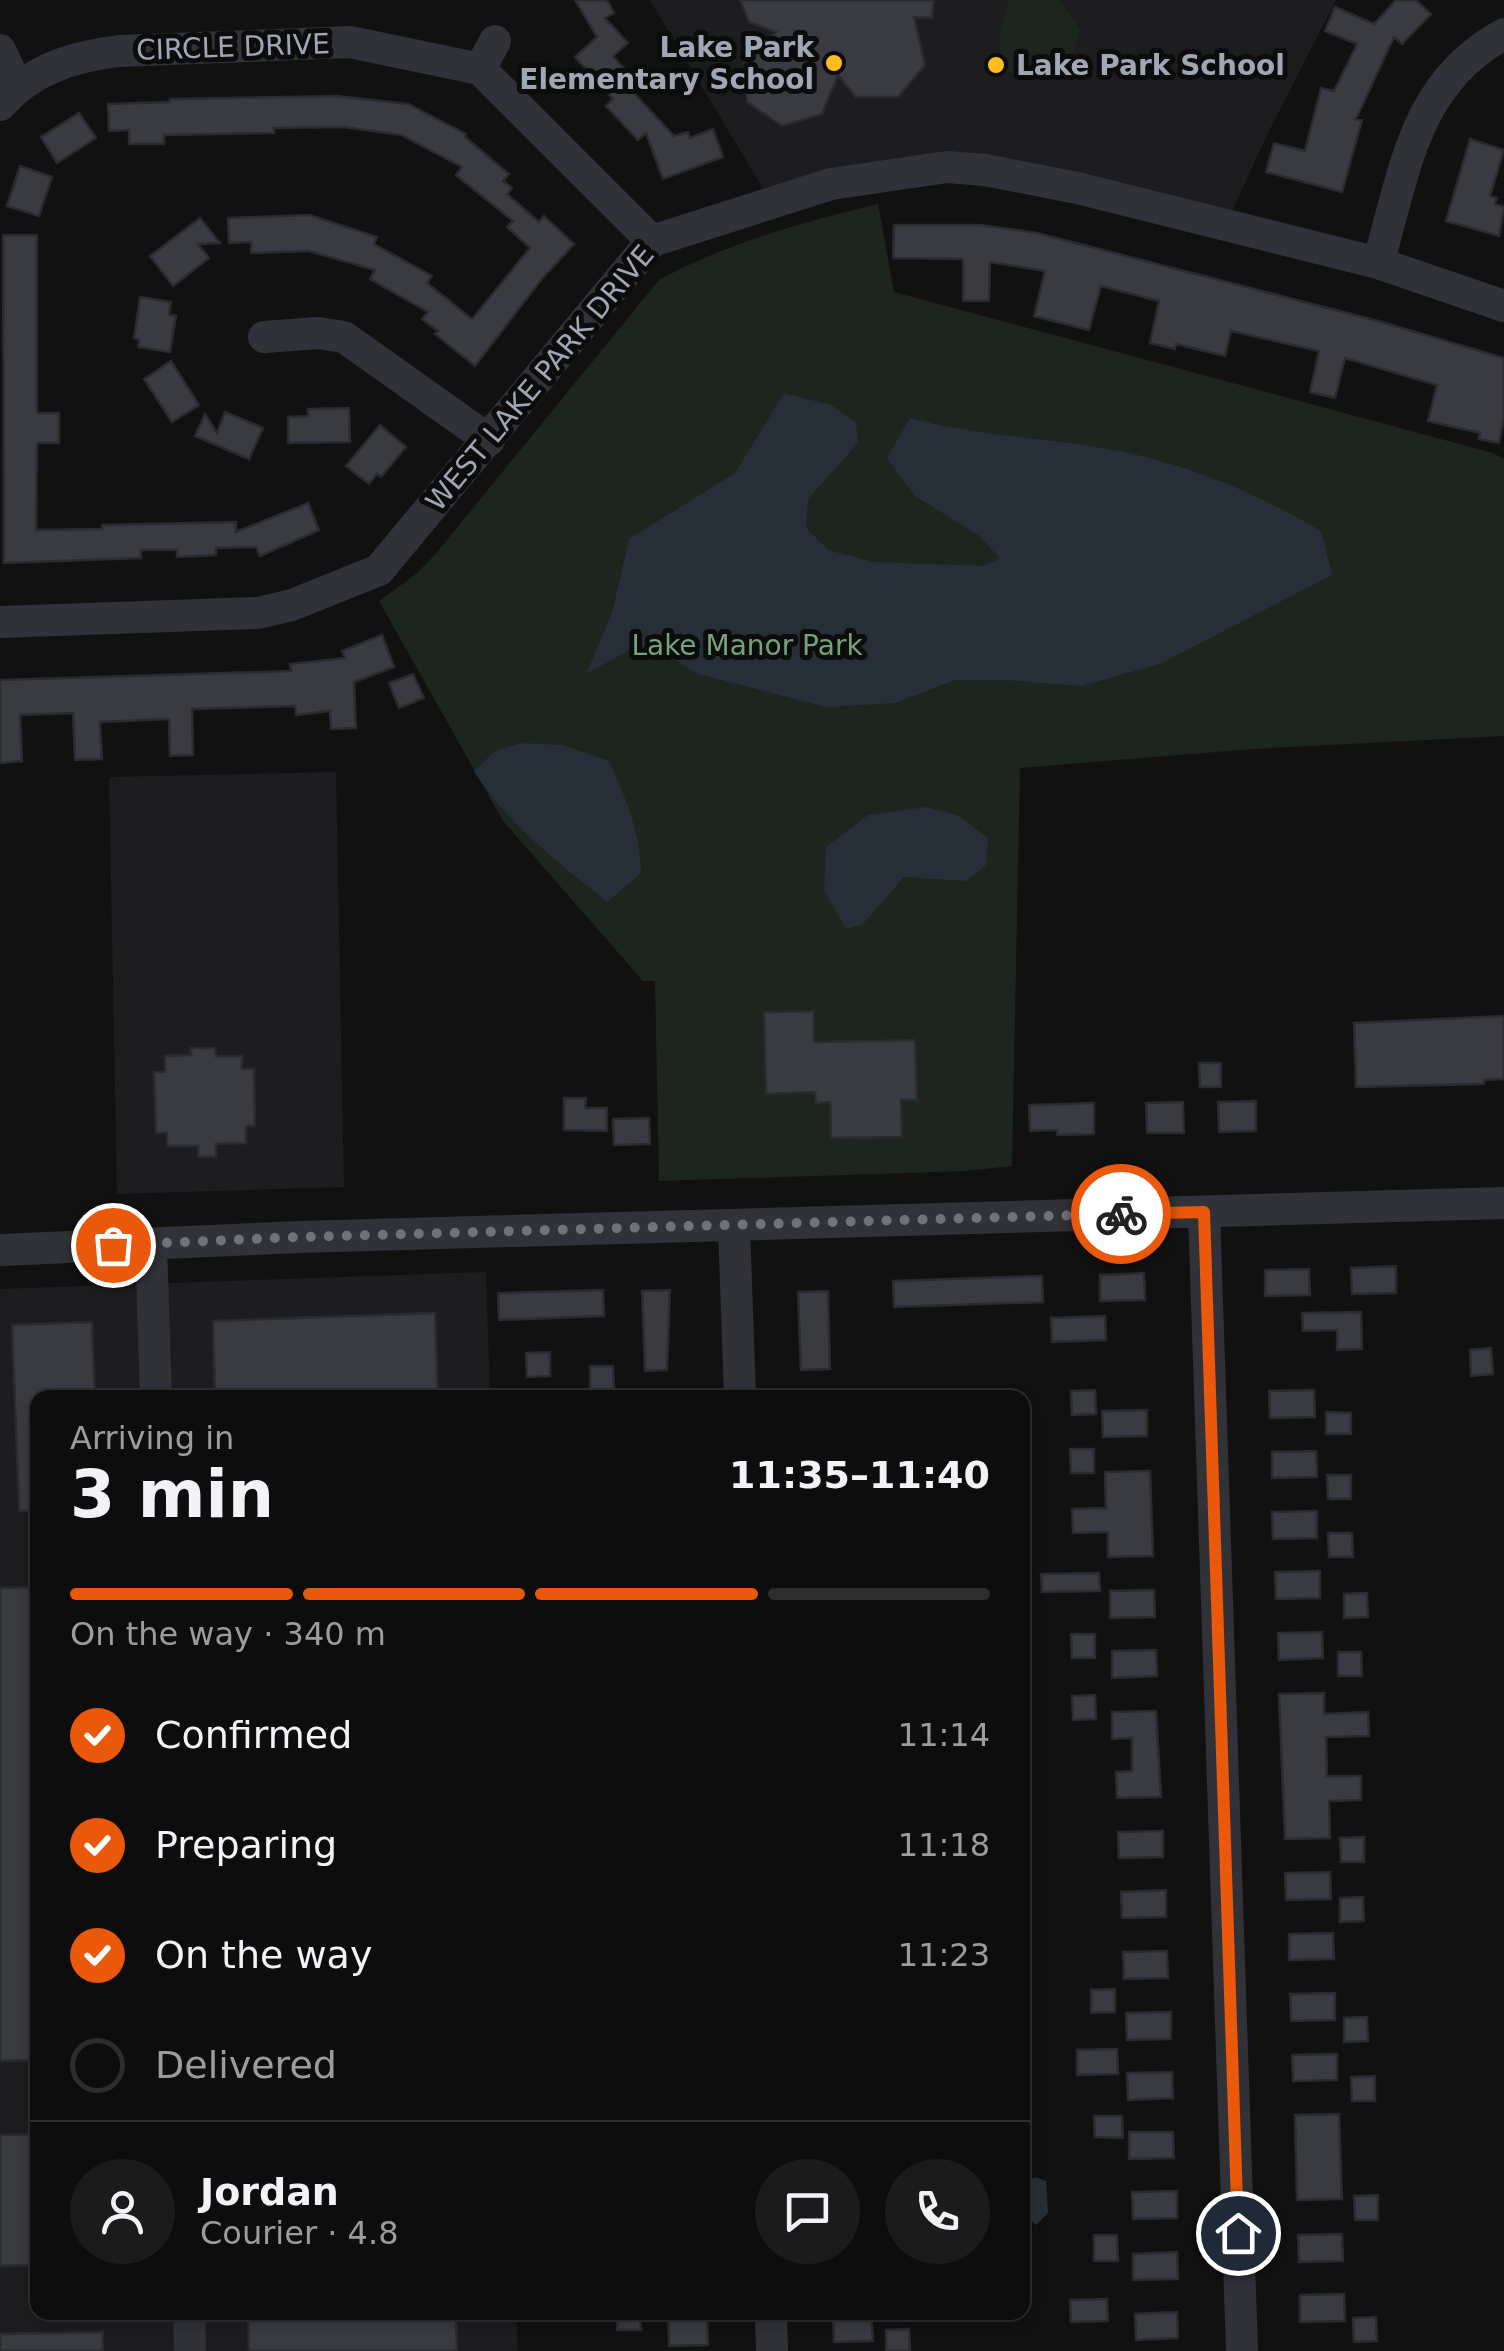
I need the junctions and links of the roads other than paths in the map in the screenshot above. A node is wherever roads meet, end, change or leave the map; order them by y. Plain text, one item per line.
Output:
1 (1504, 34) edge
2 (0, 50) edge
3 (9, 95) edge
4 (652, 240) junction
5 (1378, 263) junction
6 (1504, 306) edge
7 (264, 337) dead end
8 (489, 440) junction
9 (0, 622) edge
10 (1504, 1203) edge
11 (1204, 1212) junction
12 (734, 1226) junction
13 (151, 1244) junction
14 (0, 1250) edge
15 (156, 1390) edge
16 (740, 1390) edge
17 (189, 2320) edge
18 (771, 2320) edge
19 (190, 2351) edge
20 (772, 2351) edge
21 (1242, 2351) edge

1 - 5 street
2 - 3 street
3 - 4 street, CIRCLE DRIVE
4 - 5 street, WEST LAKE PARK DRIVE
4 - 8 street, WEST LAKE PARK DRIVE
5 - 6 street, WEST LAKE PARK DRIVE
7 - 8 street
8 - 9 street, WEST LAKE PARK DRIVE
10 - 11 street
11 - 12 street
11 - 21 street
12 - 13 street
12 - 16 street
13 - 14 street
13 - 15 street
17 - 19 street
18 - 20 street

